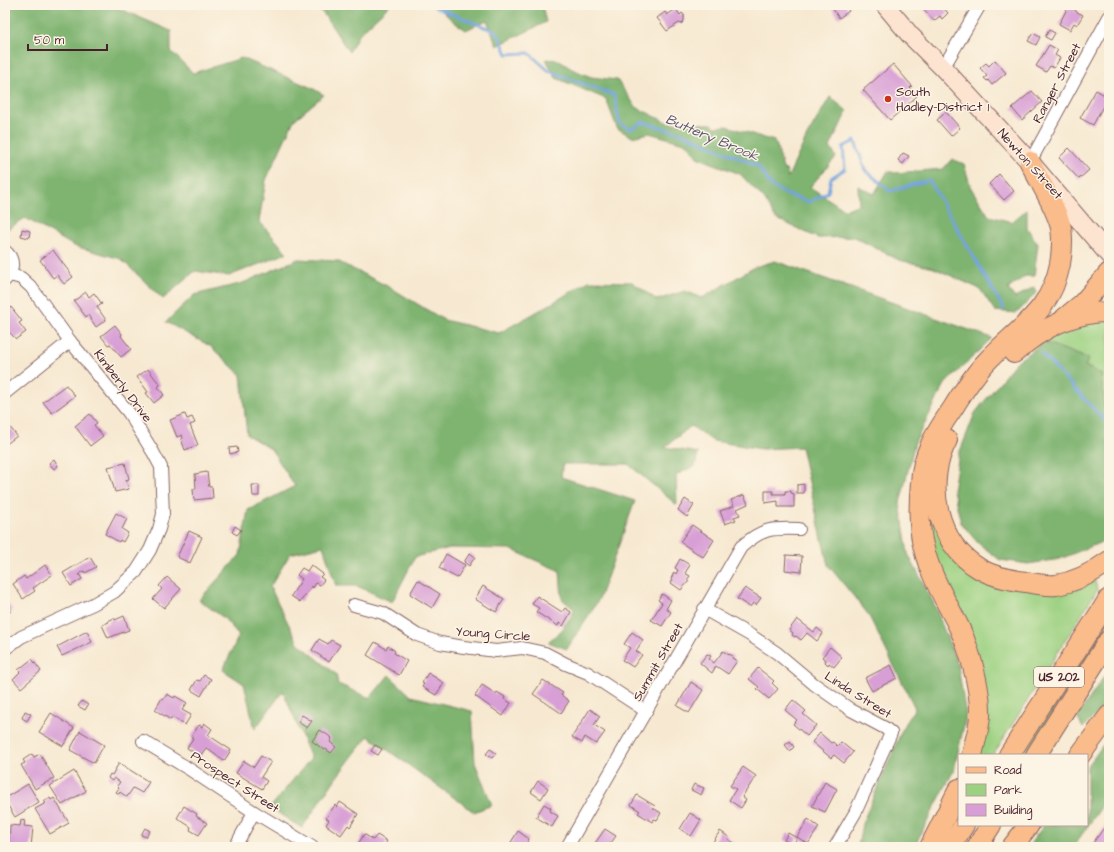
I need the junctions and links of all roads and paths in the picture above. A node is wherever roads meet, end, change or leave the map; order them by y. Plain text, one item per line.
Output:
1 (885, 5) edge
2 (980, 5) edge
3 (1109, 17) edge
4 (943, 68) junction
5 (1030, 162) junction
6 (5, 251) edge
7 (1109, 255) edge
8 (1109, 273) edge
9 (7, 277) edge
10 (1109, 312) edge
11 (1060, 322) junction
12 (70, 341) junction
13 (5, 393) edge
14 (799, 529) dead end
15 (1109, 561) edge
16 (1109, 599) edge
17 (354, 605) dead end
18 (704, 609) junction
19 (1109, 640) edge
20 (5, 649) edge
21 (646, 711) junction
22 (1109, 716) edge
23 (144, 741) dead end
24 (972, 754) edge
25 (1010, 754) edge
26 (1037, 754) edge
27 (1081, 754) edge
28 (958, 791) edge
29 (254, 812) junction
30 (963, 826) edge
31 (990, 826) edge
32 (1027, 826) edge
33 (235, 847) edge
34 (312, 847) edge
35 (567, 847) edge
36 (835, 847) edge
37 (930, 847) edge
38 (950, 847) edge
39 (977, 847) edge
40 (1012, 847) edge

1 - 4 main road, Newton Street
2 - 4 street
3 - 5 street, Ranger Street
4 - 5 main road, Newton Street
5 - 7 main road, Newton Street
5 - 24 main road
6 - 9 street, Kimberly Drive
8 - 11 main road
9 - 12 street, Kimberly Drive
10 - 11 main road
11 - 15 main road
12 - 13 street
12 - 20 street, Kimberly Drive
14 - 18 street, Summit Street
16 - 25 main road, US 202
17 - 21 street, Young Circle
18 - 21 street, Summit Street
18 - 36 street, Linda Street
19 - 26 main road, US 202
21 - 35 street, Summit Street
22 - 27 main road
23 - 29 street, Prospect Street
28 - 37 main road
29 - 33 street
29 - 34 street, Prospect Street
30 - 38 main road
31 - 39 main road
32 - 40 main road

